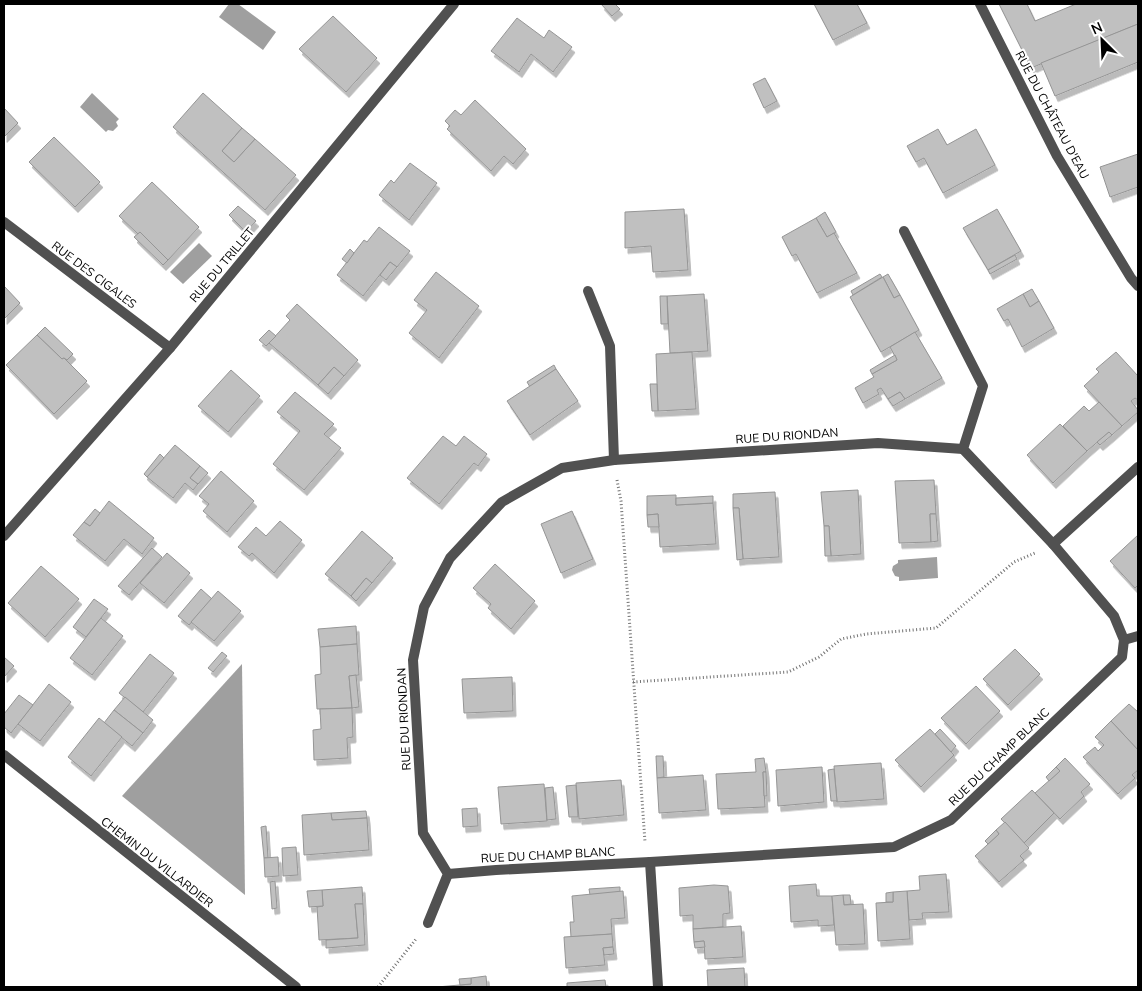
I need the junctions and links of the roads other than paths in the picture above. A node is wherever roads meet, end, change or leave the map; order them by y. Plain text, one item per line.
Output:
1 (454, 4) edge
2 (980, 4) edge
3 (4, 222) edge
4 (904, 231) dead end
5 (1138, 286) edge
6 (588, 291) dead end
7 (170, 348) junction
8 (963, 449) junction
9 (614, 460) junction
10 (1138, 467) edge
11 (4, 536) edge
12 (1053, 544) junction
13 (1138, 636) edge
14 (1124, 640) junction
15 (4, 755) edge
16 (650, 862) junction
17 (448, 874) junction
18 (428, 923) road end
19 (296, 987) edge
20 (658, 987) edge

1 - 7 street, RUE DU TRILLET
2 - 5 street, RUE DU CHÂTEAU D'EAU
3 - 7 street, RUE DES CIGALES
4 - 8 street
6 - 9 street
7 - 11 street, RUE DU TRILLET
8 - 9 street, RUE DU RIONDAN
8 - 12 street
9 - 17 street, RUE DU RIONDAN
10 - 12 street
12 - 14 street
13 - 14 street
14 - 16 street, RUE DU CHAMP BLANC
15 - 19 street, CHEMIN DU VILLARDIER
16 - 17 street, RUE DU CHAMP BLANC
16 - 20 street
17 - 18 street

